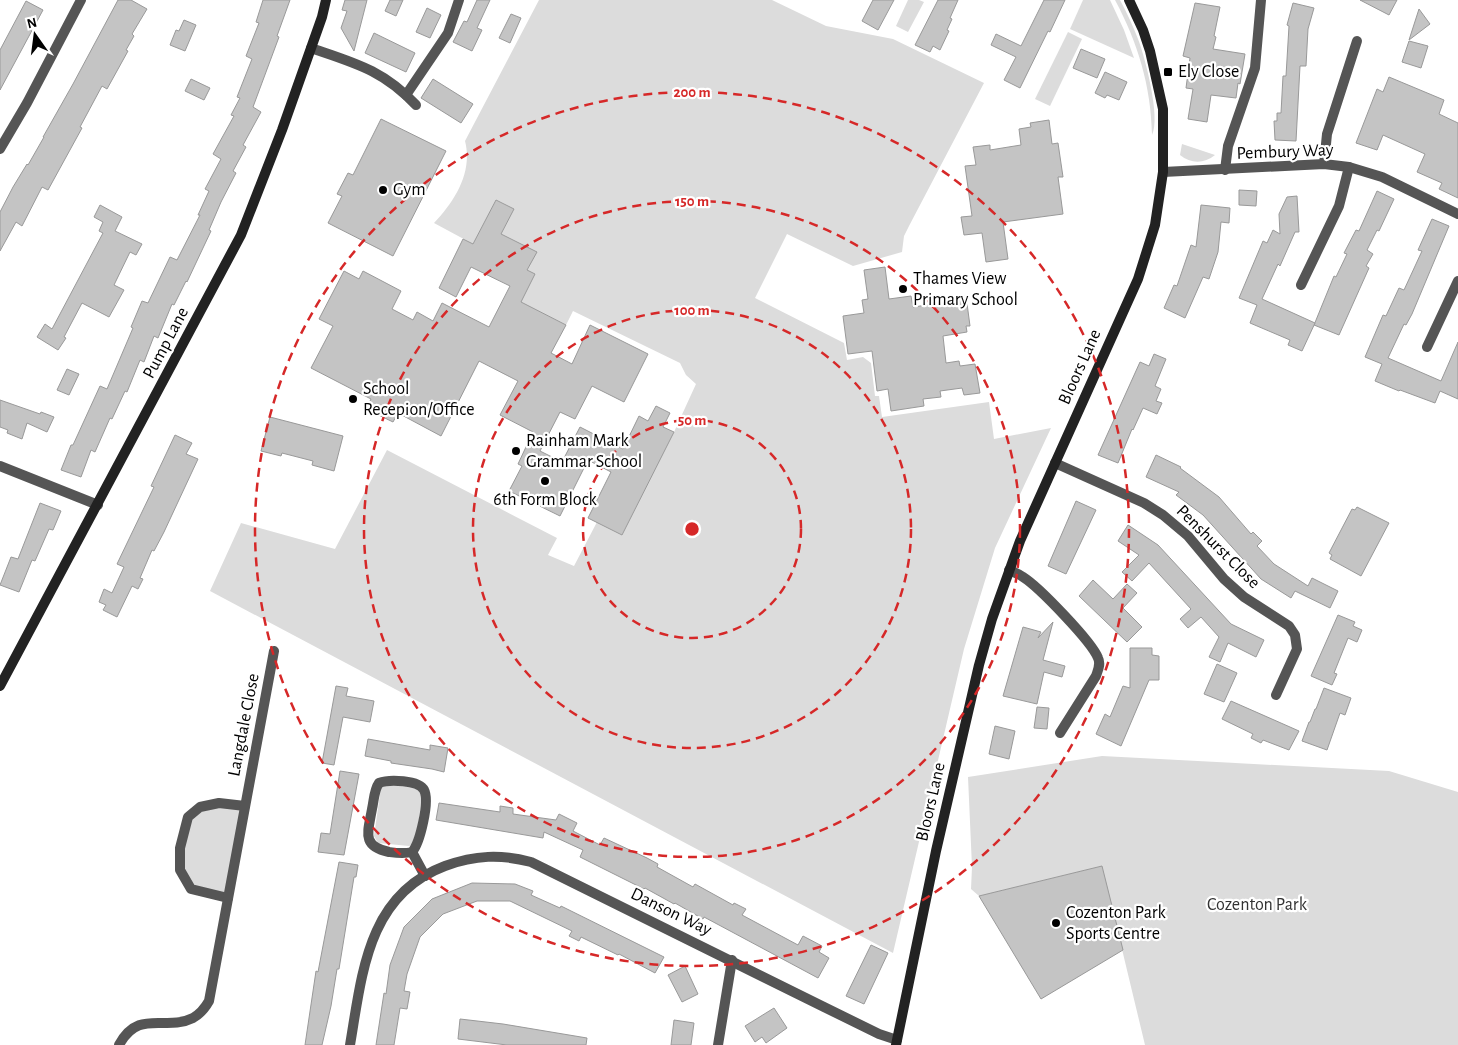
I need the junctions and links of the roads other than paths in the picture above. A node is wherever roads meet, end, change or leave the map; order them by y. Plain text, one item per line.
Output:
1 (81, 0) edge
2 (326, 0) edge
3 (459, 0) edge
4 (1129, 0) edge
5 (1261, 0) edge
6 (1357, 41) dead end
7 (311, 48) junction
8 (406, 95) junction
9 (416, 105) dead end
10 (0, 150) edge
11 (1324, 164) junction
12 (1349, 167) junction
13 (1226, 170) junction
14 (1163, 172) junction
15 (1458, 214) edge
16 (1458, 281) edge
17 (1302, 285) dead end
18 (1427, 347) dead end
19 (1055, 463) junction
20 (0, 466) edge
21 (98, 505) junction
22 (1009, 570) junction
23 (274, 651) dead end
24 (0, 686) edge
25 (1276, 695) dead end
26 (1060, 733) dead end
27 (246, 806) junction
28 (412, 852) junction
29 (425, 876) junction
30 (228, 898) junction
31 (732, 960) junction
32 (896, 1042) edge
33 (119, 1045) edge
34 (350, 1045) edge
35 (718, 1045) edge

1 - 10 street
2 - 7 street, Pump Lane
3 - 8 street
4 - 14 street, Bloors Lane
5 - 13 street
6 - 11 street
7 - 8 street
7 - 21 street, Pump Lane
8 - 9 street
11 - 12 street, Pembury Way
11 - 13 street, Pembury Way
12 - 15 street, Pembury Way
12 - 17 street
13 - 14 street, Pembury Way
14 - 19 street, Bloors Lane
16 - 18 street
19 - 22 street, Bloors Lane
19 - 25 street, Penshurst Close
20 - 21 street
21 - 24 street, Pump Lane
22 - 26 street
22 - 32 street, Bloors Lane
23 - 27 street, Langdale Close
27 - 30 street, Langdale Close
27 - 30 street
28 - 28 street
28 - 29 street
29 - 31 street, Danson Way
29 - 34 street, Danson Way
30 - 33 street, Langdale Close
31 - 32 street, Danson Way
31 - 35 street

